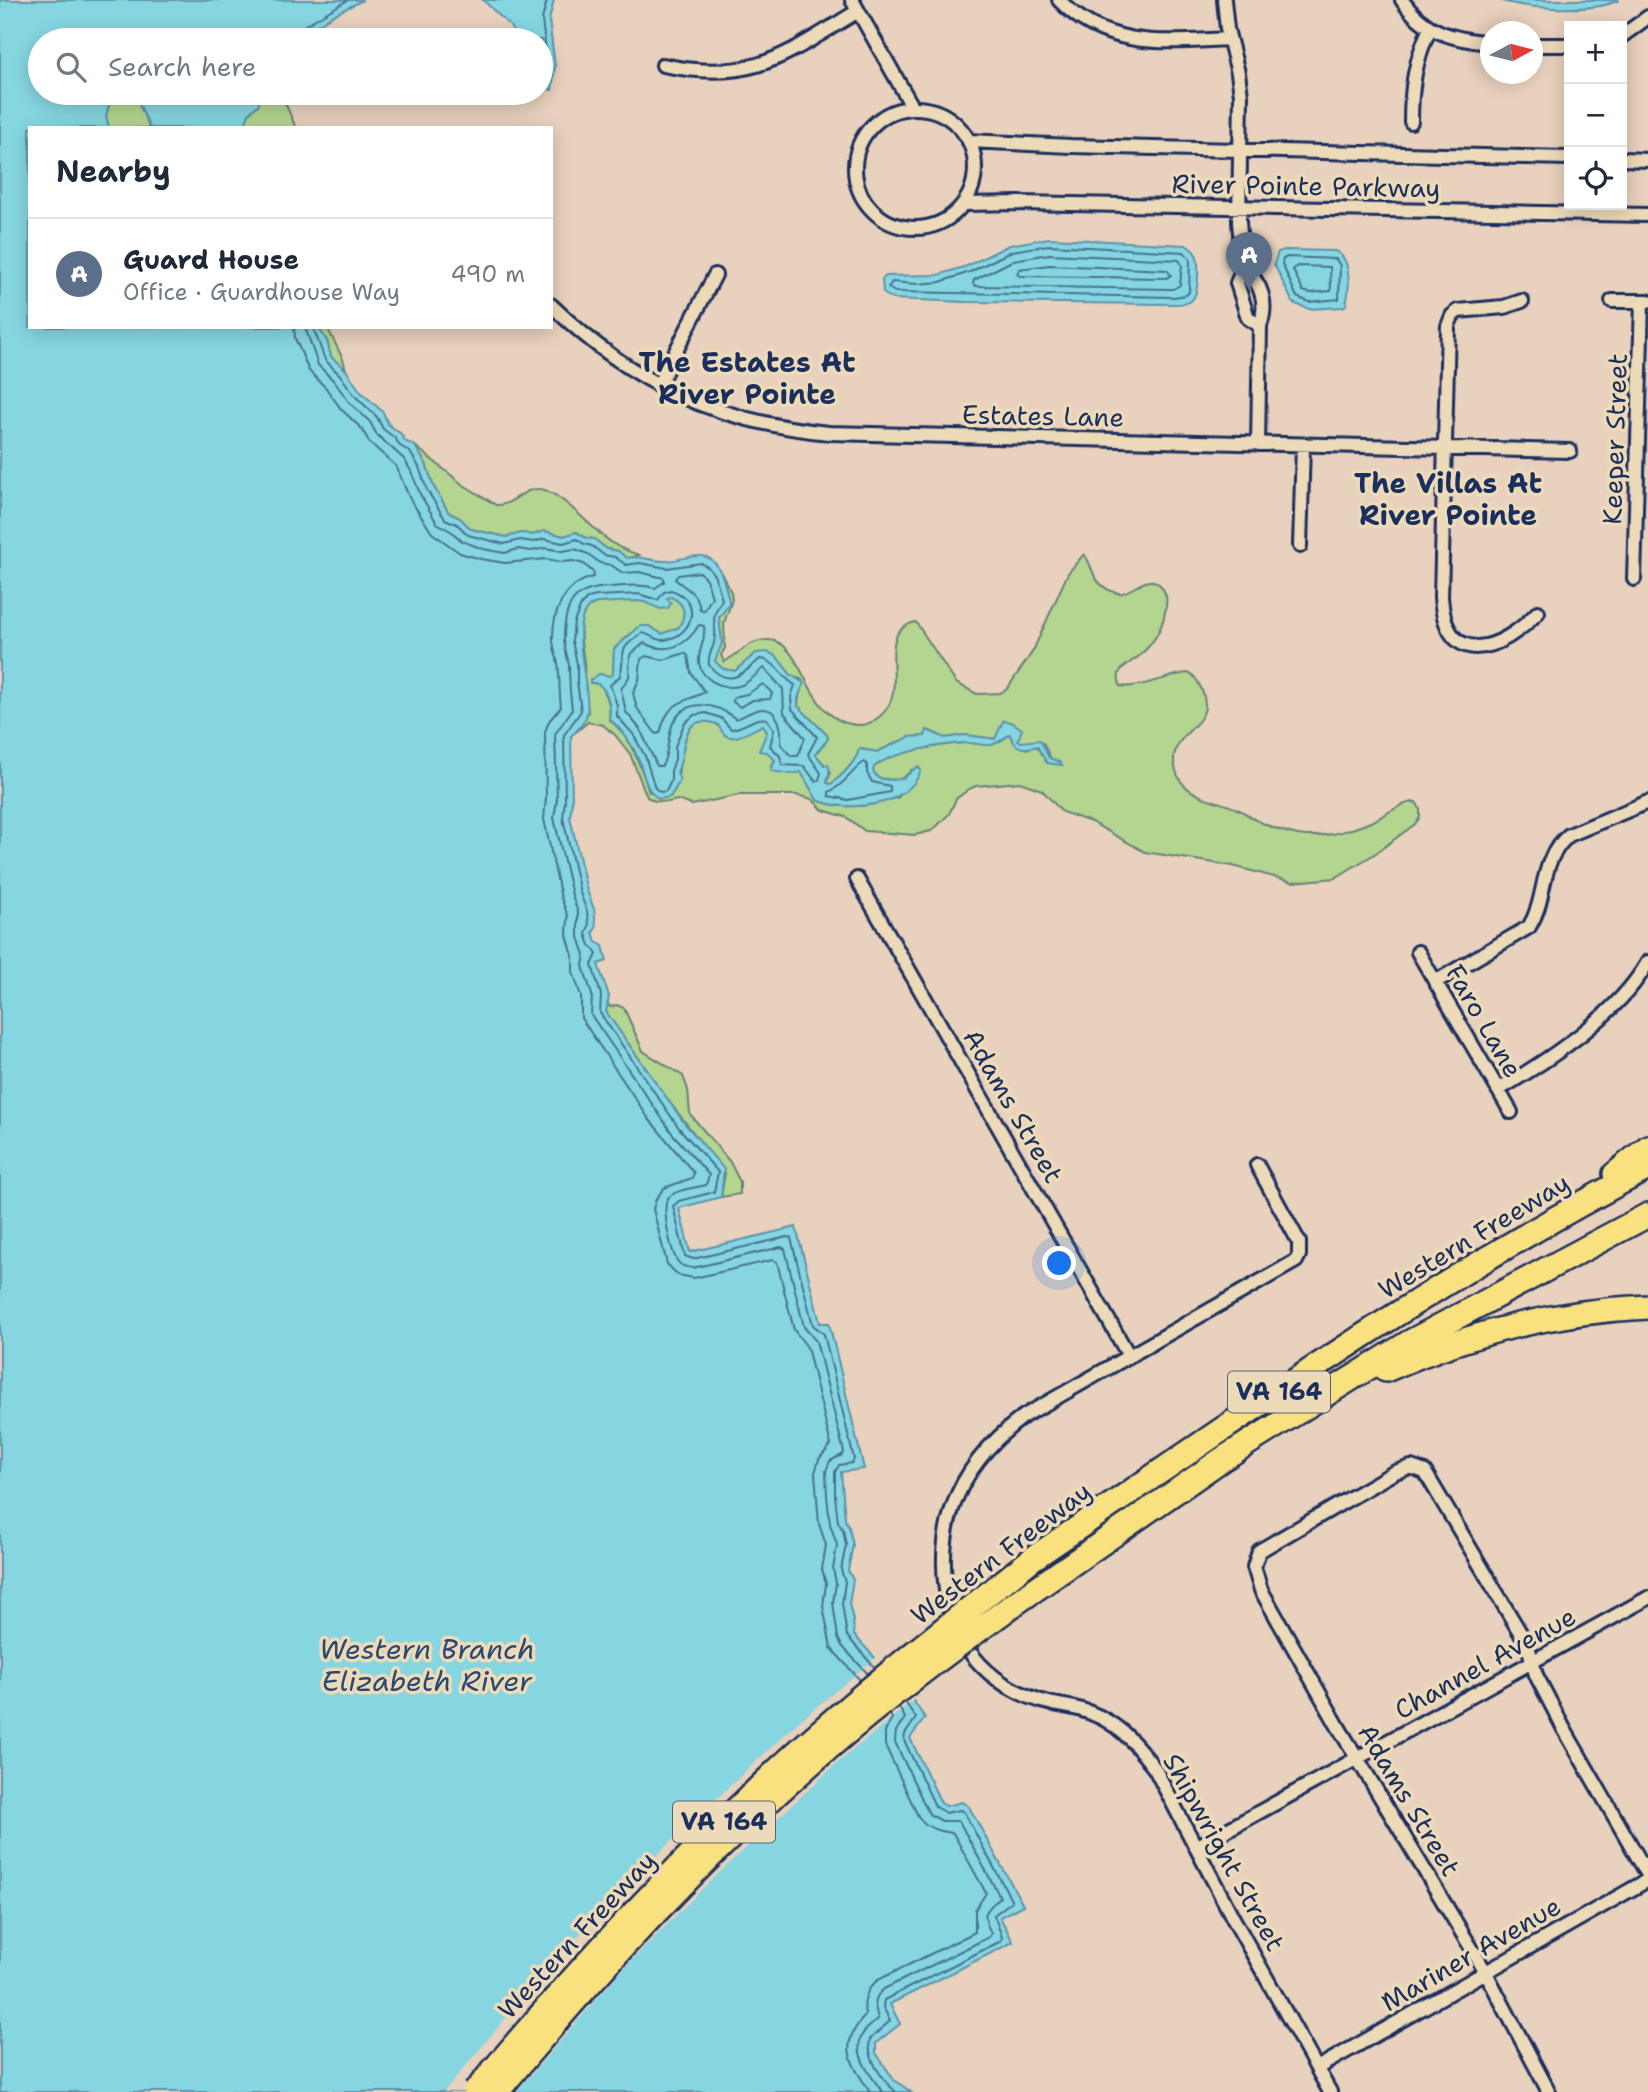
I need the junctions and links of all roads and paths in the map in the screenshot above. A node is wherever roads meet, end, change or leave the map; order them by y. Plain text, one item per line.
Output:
1 (1059, 0) edge
2 (1224, 0) edge
3 (1402, 0) edge
4 (855, 5) edge
5 (1648, 17) edge
6 (1430, 28) junction
7 (1627, 32) edge
8 (1229, 39) junction
9 (1480, 42) edge
10 (1543, 45) edge
11 (1564, 45) edge
12 (663, 65) dead end
13 (913, 108) junction
14 (1411, 122) dead end
15 (969, 141) junction
16 (1241, 149) junction
17 (1564, 158) edge
18 (1627, 159) edge
19 (1648, 159) edge
20 (964, 204) junction
21 (1239, 207) junction
22 (1648, 215) edge
23 (1243, 268) junction
24 (715, 275) dead end
25 (1522, 301) dead end
26 (1612, 301) dead end
27 (1645, 301) edge
28 (553, 306) edge
29 (1260, 326) junction
30 (658, 386) junction
31 (1258, 444) junction
32 (1303, 445) junction
33 (1444, 449) junction
34 (1570, 452) dead end
35 (1300, 546) dead end
36 (1642, 551) edge
37 (1634, 579) dead end
38 (1538, 612) dead end
39 (1648, 802) edge
40 (857, 879) dead end
41 (1418, 952) dead end
42 (1648, 962) edge
43 (1435, 982) junction
44 (1498, 1090) junction
45 (1511, 1112) dead end
46 (1648, 1147) edge
47 (1257, 1165) dead end
48 (1648, 1168) edge
49 (1574, 1208) junction
50 (1648, 1215) edge
51 (1648, 1307) edge
52 (1129, 1356) junction
53 (1307, 1406) junction
54 (1648, 1598) edge
55 (1533, 1661) junction
56 (1358, 1760) junction
57 (1196, 1847) junction
58 (1648, 1878) edge
59 (1485, 1971) junction
60 (1317, 2068) junction
61 (475, 2092) edge
62 (497, 2092) edge
63 (1330, 2092) edge
64 (1549, 2092) edge

1 - 8 street
2 - 8 street
3 - 6 street
4 - 12 street
4 - 13 street
5 - 7 street
6 - 9 street
6 - 14 street
8 - 16 street
10 - 11 street
13 - 15 street
13 - 20 street
15 - 16 street, River Pointe Parkway
15 - 20 street
16 - 17 street, River Pointe Parkway
16 - 21 street
18 - 19 street
20 - 21 street, River Pointe Parkway
21 - 22 street, River Pointe Parkway
21 - 23 street
23 - 29 street
23 - 29 street
24 - 30 street
25 - 33 street
26 - 27 street
27 - 36 street, Keeper Street
28 - 30 street, Estates Lane
29 - 31 street
30 - 31 street, Estates Lane
31 - 32 street, Estates Lane
32 - 33 street, Estates Lane
32 - 35 street
33 - 34 street, Estates Lane
33 - 38 street
36 - 37 street, Keeper Street
39 - 43 street
40 - 52 street, Adams Street
41 - 43 street, Faro Lane
42 - 44 street
43 - 44 street, Faro Lane
44 - 45 street, Faro Lane
46 - 49 highway
47 - 52 street, Shipwright Street
48 - 49 highway, Western Freeway / VA 164
49 - 61 highway, Western Freeway / VA 164, bridge
50 - 53 highway, Western Freeway / VA 164
51 - 53 highway
52 - 57 street, Shipwright Street
53 - 62 highway, Western Freeway / VA 164, bridge
54 - 55 street, Channel Avenue
55 - 56 street, Channel Avenue
55 - 56 street, Adams Street
55 - 58 street
56 - 57 street, Channel Avenue
56 - 59 street, Adams Street
57 - 60 street, Shipwright Street
58 - 59 street, Mariner Avenue
59 - 60 street, Mariner Avenue
59 - 64 street, Adams Street
60 - 63 street, Shipwright Street

